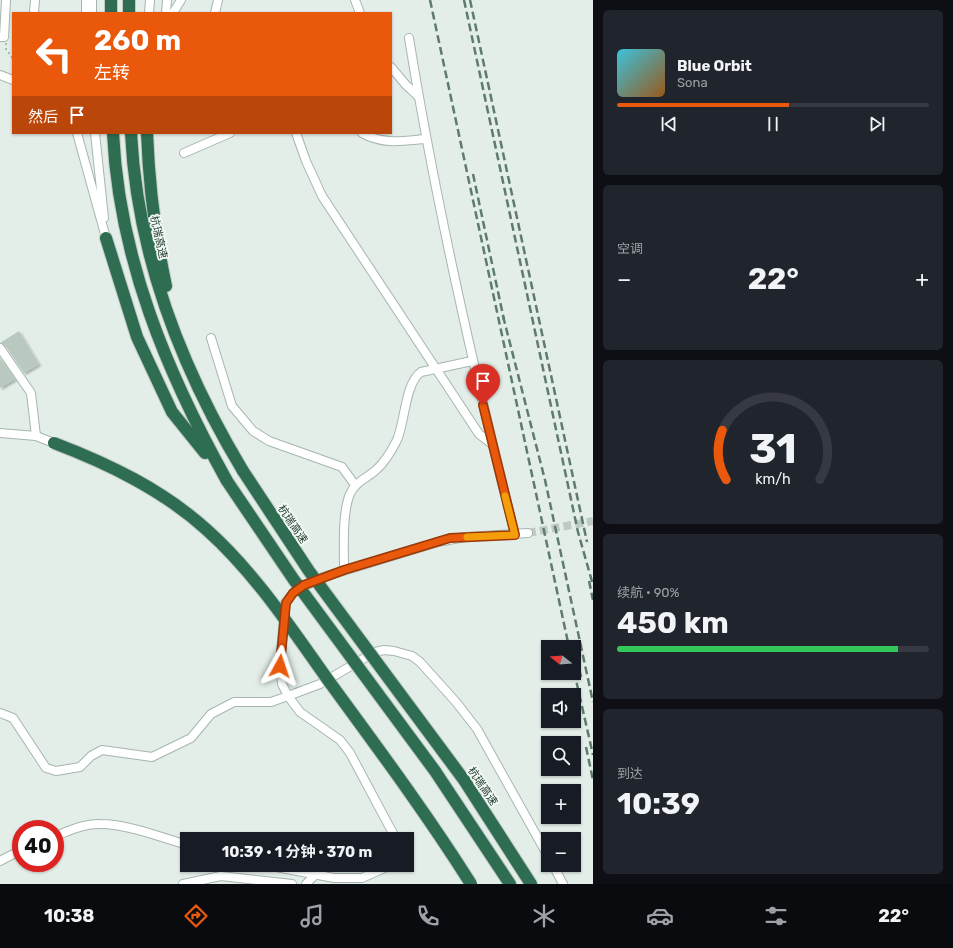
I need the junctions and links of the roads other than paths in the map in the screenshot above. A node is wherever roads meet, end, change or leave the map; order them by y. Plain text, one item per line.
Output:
1 (6, 0) edge
2 (35, 0) edge
3 (86, 0) edge
4 (92, 0) edge
5 (111, 0) edge
6 (129, 0) edge
7 (150, 0) edge
8 (167, 0) edge
9 (181, 0) edge
10 (218, 0) edge
11 (355, 0) edge
12 (34, 12) edge
13 (86, 12) edge
14 (92, 12) edge
15 (111, 12) edge
16 (129, 12) edge
17 (150, 12) edge
18 (166, 12) edge
19 (174, 12) edge
20 (215, 12) edge
21 (360, 12) edge
22 (2, 37) edge
23 (409, 38) dead end
24 (392, 68) edge
25 (0, 75) edge
26 (12, 80) edge
27 (418, 96) junction
28 (76, 134) edge
29 (96, 134) edge
30 (114, 134) edge
31 (131, 134) edge
32 (147, 134) edge
33 (228, 134) edge
34 (296, 134) edge
35 (368, 134) edge
36 (379, 136) edge
37 (425, 139) junction
38 (184, 153) dead end
39 (106, 238) junction
40 (211, 338) dead end
41 (0, 348) edge
42 (182, 354) junction
43 (472, 361) junction
44 (436, 369) junction
45 (0, 433) edge
46 (36, 436) junction
47 (54, 443) joint
48 (492, 444) junction
49 (227, 481) junction
50 (355, 485) junction
51 (528, 533) tunnel mouth
52 (515, 535) junction
53 (344, 570) junction
54 (288, 696) junction
55 (0, 713) edge
56 (64, 832) edge
57 (392, 832) edge
58 (180, 842) edge
59 (541, 843) edge
60 (12, 855) edge
61 (0, 861) edge
62 (300, 872) edge
63 (376, 872) edge
64 (557, 872) edge
65 (315, 875) junction
66 (183, 884) edge
67 (292, 884) edge
68 (306, 884) edge
69 (471, 884) edge
70 (510, 884) edge
71 (531, 884) edge
72 (563, 884) edge

1 - 22 street
2 - 12 street
3 - 13 street
4 - 14 street
5 - 15 highway
6 - 16 highway
7 - 17 street
8 - 18 street
9 - 19 street
10 - 20 street
11 - 21 street
23 - 27 street
24 - 27 street
25 - 26 street
27 - 37 street
28 - 39 street
29 - 39 street
30 - 49 highway
31 - 42 highway, 杭瑞高速
32 - 42 highway
33 - 38 street
34 - 44 street
35 - 36 street
36 - 37 street
37 - 43 street
39 - 49 highway
40 - 50 street
41 - 46 street
42 - 71 highway, 杭瑞高速, bridge
43 - 44 street
43 - 48 street
44 - 48 street
44 - 50 street
45 - 46 street
46 - 47 street
47 - 69 highway, bridge
48 - 52 street
49 - 70 highway, bridge
50 - 53 street
51 - 52 street
52 - 53 street
53 - 54 street
54 - 55 street
54 - 57 street
54 - 59 street
56 - 58 street
60 - 61 street
62 - 65 street
63 - 65 street
64 - 72 street
65 - 68 street
66 - 67 street

